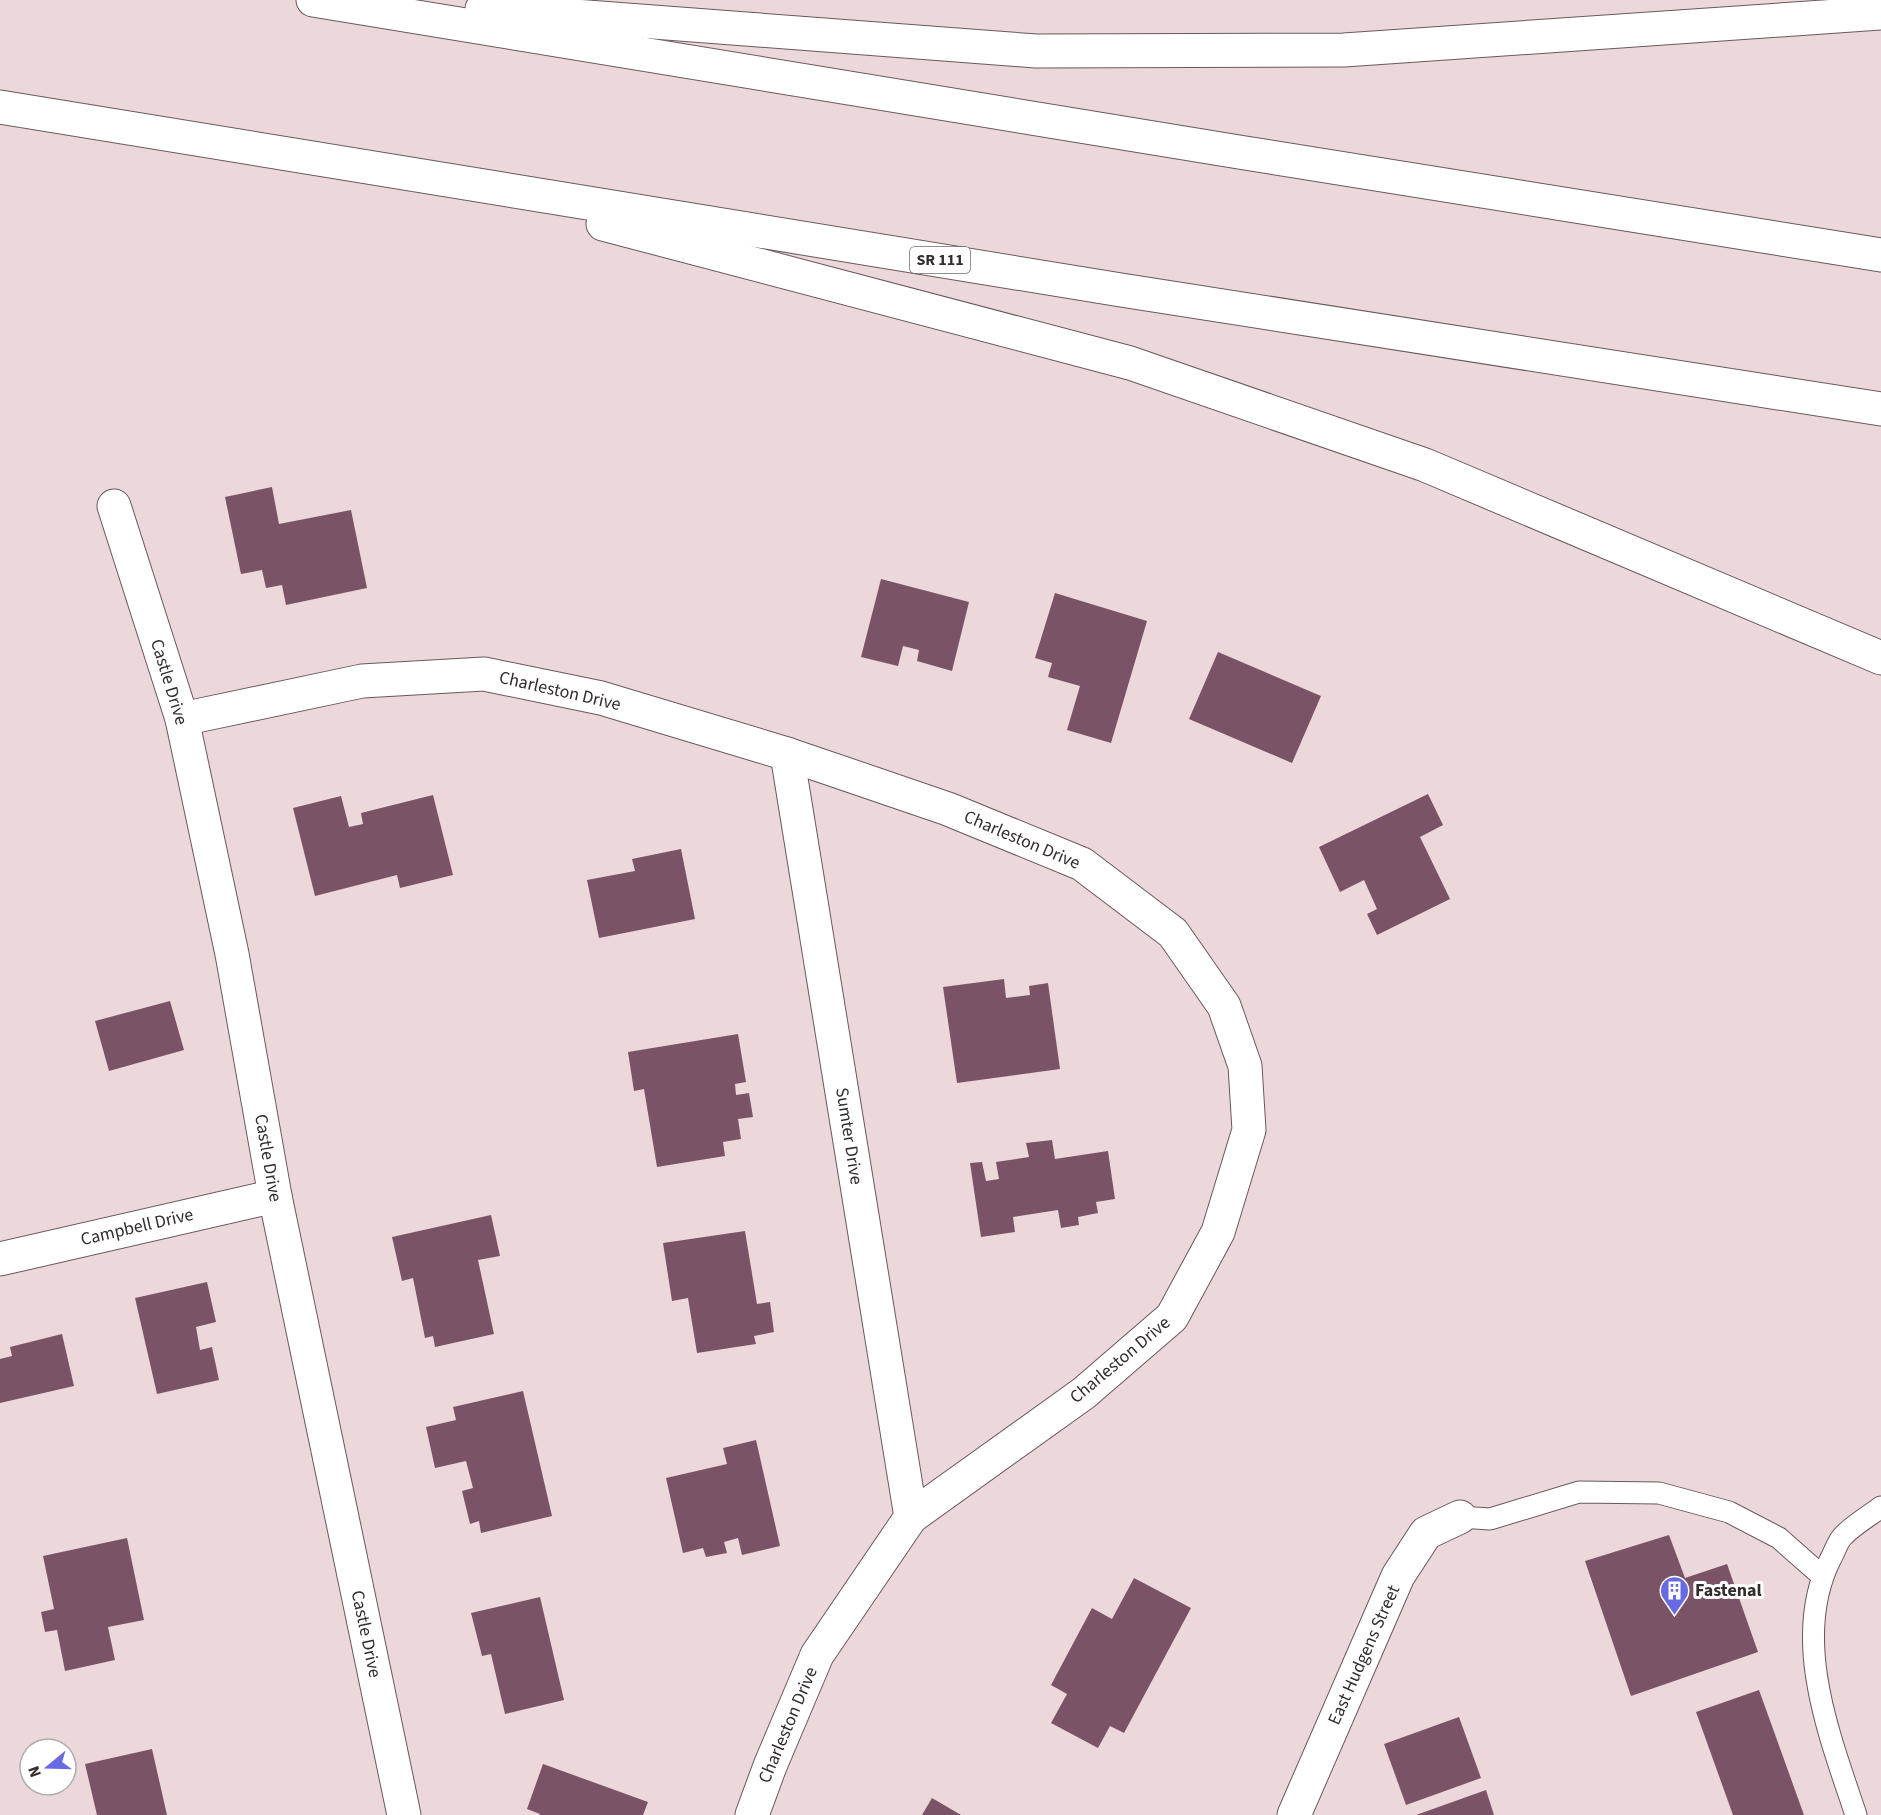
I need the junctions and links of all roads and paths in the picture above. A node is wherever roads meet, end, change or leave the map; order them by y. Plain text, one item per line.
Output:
1 (313, 0) edge
2 (369, 0) edge
3 (1881, 13) edge
4 (0, 107) edge
5 (410, 173) junction
6 (1881, 255) edge
7 (1881, 409) edge
8 (114, 506) dead end
9 (1881, 658) edge
10 (182, 719) junction
11 (787, 754) junction
12 (275, 1196) junction
13 (0, 1259) edge
14 (1881, 1508) edge
15 (911, 1517) junction
16 (1460, 1517) joint
17 (1822, 1576) junction
18 (404, 1815) edge
19 (752, 1815) edge
20 (1294, 1815) edge
21 (1856, 1815) edge

1 - 6 main road
2 - 3 main road
4 - 5 main road, SR 111
5 - 7 main road, SR 111
5 - 9 main road
8 - 10 main road, Castle Drive
10 - 11 main road, Charleston Drive
10 - 12 main road, Castle Drive
11 - 15 main road, Sumter Drive
11 - 15 main road, Charleston Drive
12 - 13 main road, Campbell Drive
12 - 18 main road, Castle Drive
14 - 17 lane
15 - 19 main road, Charleston Drive
16 - 17 lane
16 - 20 main road, East Hudgens Street
17 - 21 lane

